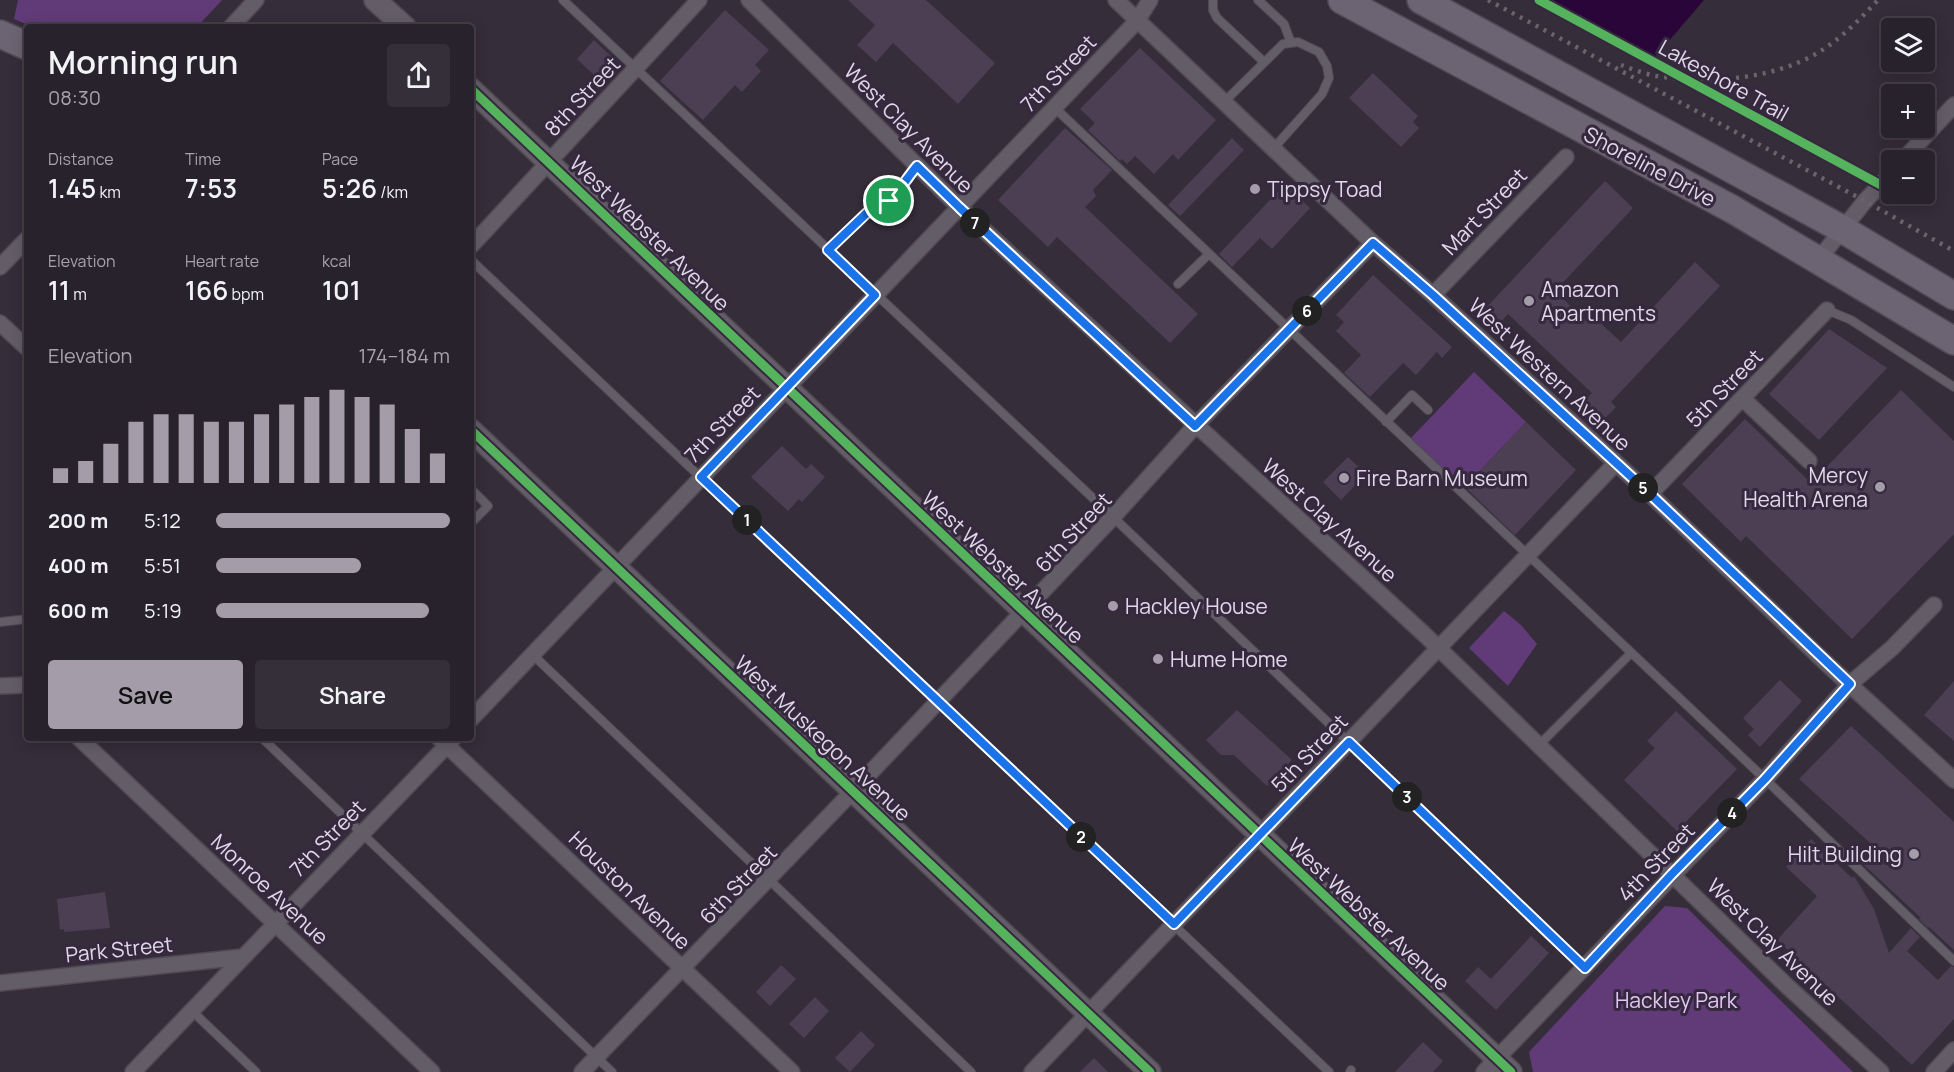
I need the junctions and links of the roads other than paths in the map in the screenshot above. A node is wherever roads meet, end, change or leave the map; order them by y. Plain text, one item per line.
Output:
1 (256, 0) edge
2 (375, 0) edge
3 (563, 0) edge
4 (699, 0) edge
5 (749, 0) edge
6 (1116, 0) edge
7 (1150, 0) edge
8 (1213, 0) edge
9 (1258, 0) edge
10 (1342, 0) edge
11 (1421, 0) edge
12 (1137, 21) junction
13 (234, 24) edge
14 (402, 24) edge
15 (0, 34) edge
16 (1291, 43) junction
17 (24, 44) edge
18 (1264, 62) junction
19 (636, 69) junction
20 (474, 92) edge
21 (1224, 102) junction
22 (1954, 105) edge
23 (1055, 108) junction
24 (1273, 149) junction
25 (1912, 150) edge
26 (1566, 157) dead end
27 (550, 163) junction
28 (917, 166) junction
29 (1881, 185) edge
30 (960, 208) junction
31 (1842, 229) junction
32 (24, 241) edge
33 (474, 243) edge
34 (1373, 243) junction
35 (828, 250) junction
36 (1209, 254) junction
37 (1819, 259) junction
38 (474, 263) edge
39 (0, 267) edge
40 (1178, 284) dead end
41 (875, 295) junction
42 (1433, 295) junction
43 (1954, 296) edge
44 (1827, 310) joint
45 (0, 323) edge
46 (1289, 330) junction
47 (1954, 340) edge
48 (24, 345) edge
49 (786, 387) junction
50 (1954, 387) edge
51 (1743, 399) junction
52 (1428, 410) dead end
53 (1386, 422) junction
54 (1195, 426) junction
55 (474, 433) edge
56 (1809, 461) dead end
57 (1616, 463) junction
58 (701, 477) junction
59 (474, 492) edge
60 (1650, 494) junction
61 (1113, 517) junction
62 (474, 520) edge
63 (1526, 555) junction
64 (615, 567) junction
65 (1934, 605) dead end
66 (1023, 611) junction
67 (24, 619) edge
68 (0, 622) edge
69 (1438, 648) junction
70 (1631, 653) junction
71 (533, 655) junction
72 (1850, 684) junction
73 (24, 685) edge
74 (0, 686) edge
75 (937, 701) junction
76 (474, 716) edge
77 (82, 741) edge
78 (265, 741) edge
79 (445, 741) edge
80 (447, 741) edge
81 (1349, 742) junction
82 (1538, 746) junction
83 (1765, 779) junction
84 (1954, 780) edge
85 (854, 790) junction
86 (362, 833) junction
87 (1259, 835) junction
88 (1672, 874) junction
89 (769, 878) junction
90 (275, 923) junction
91 (1174, 924) junction
92 (242, 957) junction
93 (1954, 961) edge
94 (1585, 968) junction
95 (681, 969) junction
96 (0, 983) edge
97 (192, 1011) junction
98 (1089, 1014) junction
99 (1954, 1050) edge
100 (596, 1058) junction
101 (1497, 1068) edge
102 (133, 1072) edge
103 (256, 1072) edge
104 (432, 1072) edge
105 (582, 1072) edge
106 (612, 1072) edge
107 (792, 1072) edge
108 (971, 1072) edge
109 (1032, 1072) edge
110 (1150, 1072) edge
111 (1329, 1072) edge
112 (1881, 1072) edge
113 (1934, 1072) edge

1 - 13 street
2 - 14 main road
3 - 19 lane
4 - 19 street, 8th Street
5 - 28 street, West Clay Avenue
6 - 12 street, West Western Avenue
7 - 12 street, 7th Street
8 - 18 lane
9 - 16 lane
10 - 37 highway, Shoreline Drive
11 - 31 highway, Shoreline Drive
12 - 21 street, West Western Avenue
12 - 23 street, 7th Street
15 - 17 highway
16 - 18 lane
16 - 24 lane
18 - 21 lane
19 - 27 street, 8th Street
19 - 35 lane
20 - 27 main road, West Webster Avenue
21 - 24 street, West Western Avenue
22 - 25 street
23 - 30 street, 7th Street
23 - 36 lane
24 - 34 street, West Western Avenue
26 - 42 street, Mart Street
27 - 33 street, 8th Street
27 - 49 main road, West Webster Avenue
28 - 30 street, West Clay Avenue
28 - 35 lane
29 - 31 street
30 - 41 street, 7th Street
30 - 54 street, West Clay Avenue
31 - 37 street
31 - 43 highway, Shoreline Drive
32 - 39 street
34 - 42 street, West Western Avenue
34 - 46 street, 6th Street
35 - 41 lane
36 - 40 lane
36 - 46 lane
37 - 47 highway, Shoreline Drive
38 - 58 lane
41 - 49 street, 7th Street
41 - 61 lane
42 - 57 street, West Western Avenue
44 - 50 lane
44 - 51 street, 5th Street
45 - 48 street
46 - 53 lane
46 - 54 street, 6th Street
49 - 58 street, 7th Street
49 - 66 main road, West Webster Avenue
51 - 56 street
51 - 60 street, 5th Street
52 - 53 lane
53 - 63 lane
54 - 61 street, 6th Street
54 - 69 street, West Clay Avenue
55 - 64 main road, West Muskegon Avenue
57 - 60 street, West Western Avenue
57 - 63 street, 5th Street
58 - 64 street, 7th Street
58 - 75 lane
59 - 62 lane
60 - 72 street, West Western Avenue
61 - 66 street, 6th Street
61 - 81 lane
63 - 69 street, 5th Street
63 - 70 lane
64 - 71 street, 7th Street
64 - 85 main road, West Muskegon Avenue
65 - 72 street, 4th Street
66 - 75 street, 6th Street
66 - 87 main road, West Webster Avenue
67 - 68 lane
69 - 81 street, 5th Street
69 - 82 street, West Clay Avenue
70 - 82 lane
70 - 83 lane
71 - 76 street, 7th Street
71 - 89 lane
72 - 83 street, 4th Street
72 - 84 street, West Western Avenue
73 - 74 street
75 - 85 street, 6th Street
75 - 91 lane
77 - 90 street, Monroe Avenue
78 - 86 lane
79 - 86 street, 7th Street
80 - 95 street, Houston Avenue
81 - 87 street, 5th Street
81 - 94 lane
82 - 88 street, West Clay Avenue
83 - 88 street, 4th Street
83 - 93 lane
85 - 89 street, 6th Street
85 - 98 main road, West Muskegon Avenue
86 - 90 street, 7th Street
86 - 100 lane
87 - 91 street, 5th Street
87 - 101 main road, West Webster Avenue
88 - 94 street, 4th Street
88 - 112 street, West Clay Avenue
89 - 95 street, 6th Street
89 - 108 lane
90 - 92 street, 7th Street
90 - 104 street, Monroe Avenue
91 - 98 street, 5th Street
91 - 111 lane
92 - 96 street, Park Street
92 - 97 street, 7th Street
94 - 101 street, 4th Street
95 - 100 street, 6th Street
95 - 107 street, Houston Avenue
97 - 102 street, 7th Street
97 - 103 lane
98 - 109 street, 5th Street
98 - 110 main road, West Muskegon Avenue
99 - 113 street
100 - 105 street, 6th Street
100 - 106 lane

